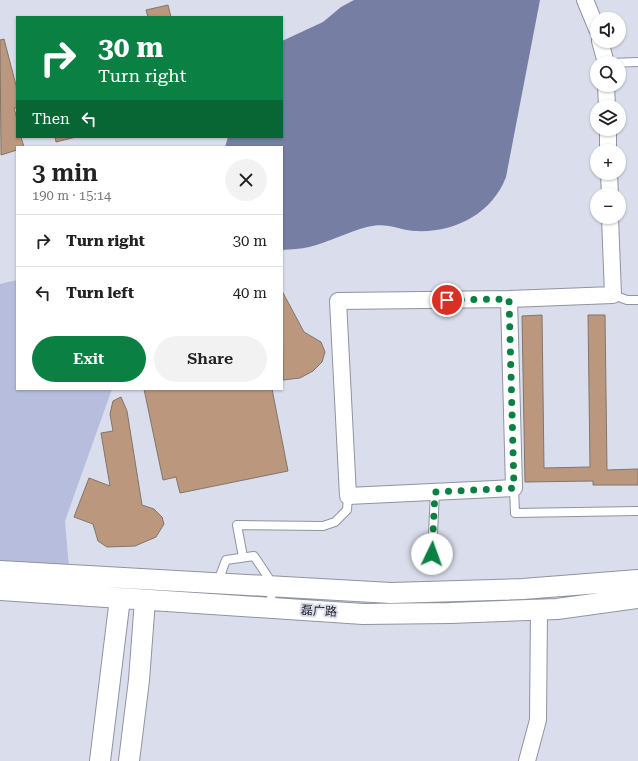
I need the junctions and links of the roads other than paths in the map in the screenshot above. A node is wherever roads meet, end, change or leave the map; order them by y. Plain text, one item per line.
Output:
1 (585, 0) edge
2 (590, 12) edge
3 (626, 62) edge
4 (638, 62) edge
5 (610, 224) edge
6 (613, 295) junction
7 (509, 299) junction
8 (638, 300) edge
9 (514, 488) junction
10 (435, 492) junction
11 (348, 496) junction
12 (638, 511) edge
13 (432, 554) dead end
14 (243, 557) junction
15 (0, 571) edge
16 (638, 580) edge
17 (269, 586) junction
18 (0, 590) edge
19 (216, 593) junction
20 (120, 598) junction
21 (638, 598) edge
22 (145, 600) junction
23 (273, 608) junction
24 (539, 610) junction
25 (100, 761) edge
26 (129, 761) edge
27 (527, 761) edge

1 - 2 street
3 - 4 lane
5 - 6 street
6 - 7 street
6 - 8 lane
7 - 9 street
7 - 11 street
9 - 10 street
9 - 12 lane
10 - 11 street
10 - 13 lane
11 - 14 lane
14 - 17 lane
14 - 19 lane
15 - 19 street, 磊广路
16 - 17 street, 磊广路
17 - 19 street, 磊广路
17 - 23 lane
18 - 20 street, 磊广路
19 - 22 street, 磊广路
19 - 23 street, 磊广路
20 - 22 street, 磊广路
20 - 25 street
21 - 24 street, 磊广路
22 - 26 street
23 - 24 street, 磊广路
24 - 27 street

